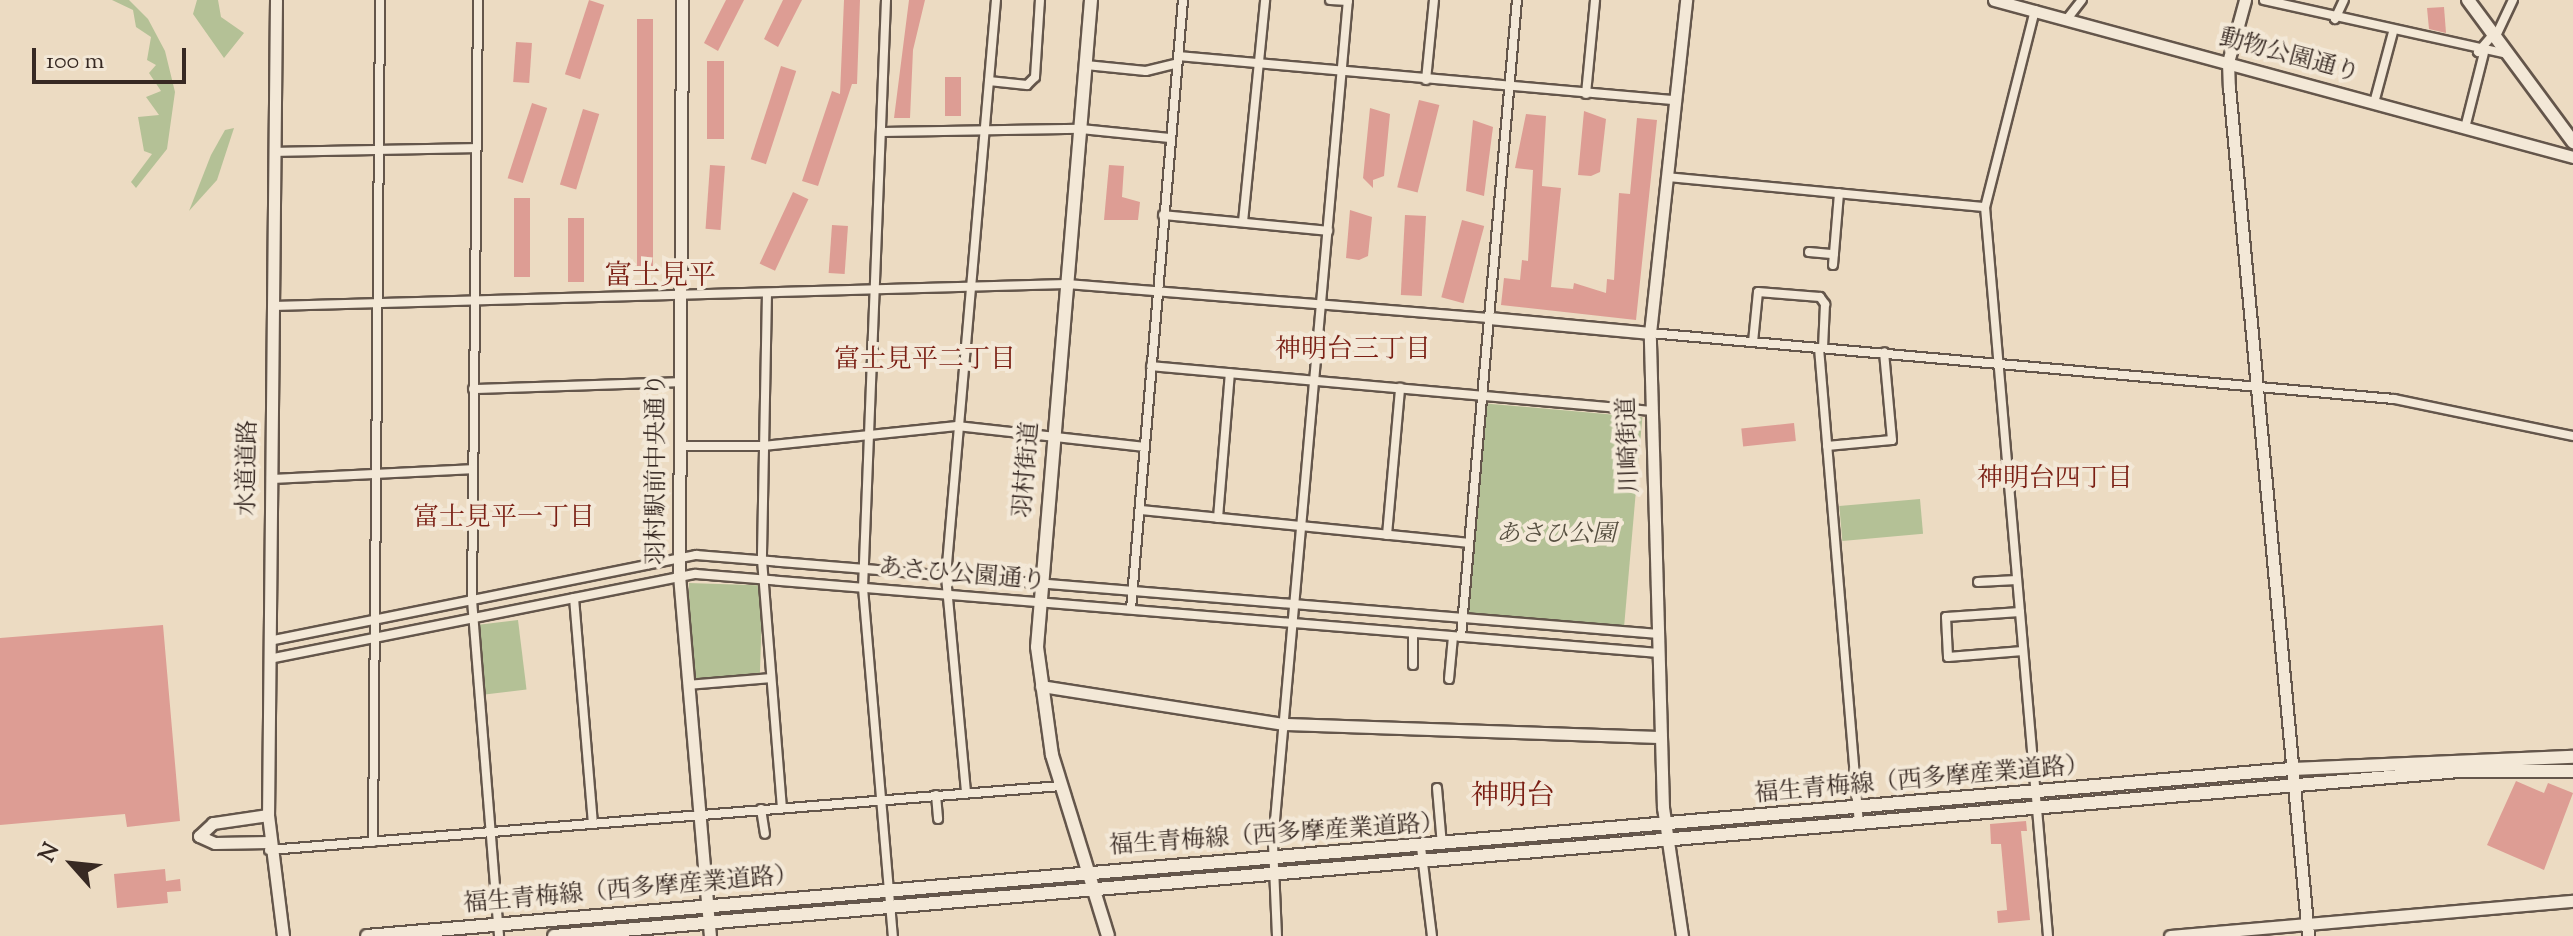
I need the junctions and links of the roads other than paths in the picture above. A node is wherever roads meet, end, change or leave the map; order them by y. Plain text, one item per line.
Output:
1 (276, 0) edge
2 (380, 0) edge
3 (478, 0) edge
4 (682, 0) edge
5 (886, 0) edge
6 (996, 0) edge
7 (1040, 0) edge
8 (1091, 0) edge
9 (1183, 0) edge
10 (1265, 0) edge
11 (1330, 0) edge
12 (1434, 0) edge
13 (1517, 0) edge
14 (1595, 0) edge
15 (1686, 0) edge
16 (1994, 0) edge
17 (2082, 0) edge
18 (2245, 0) edge
19 (2264, 0) edge
20 (2344, 0) edge
21 (2468, 0) edge
22 (2513, 0) edge
23 (1348, 1) edge
24 (2035, 10) junction
25 (2067, 19) junction
26 (2335, 19) junction
27 (2393, 32) junction
28 (2494, 36) junction
29 (2481, 53) junction
30 (2508, 54) junction
31 (1177, 59) junction
32 (2228, 62) junction
33 (1259, 64) junction
34 (1086, 65) junction
35 (1342, 72) junction
36 (1426, 80) junction
37 (989, 81) junction
38 (1508, 88) junction
39 (1586, 94) junction
40 (1675, 100) junction
41 (2374, 103) junction
42 (2465, 128) junction
43 (1081, 129) junction
44 (984, 130) junction
45 (882, 132) junction
46 (1170, 138) junction
47 (2573, 142) edge
48 (476, 148) junction
49 (378, 150) junction
50 (274, 152) junction
51 (2573, 157) edge
52 (1667, 177) junction
53 (1839, 193) junction
54 (1985, 207) junction
55 (1163, 215) junction
56 (1243, 222) junction
57 (1328, 231) junction
58 (1809, 252) dead end
59 (1834, 254) junction
60 (1833, 265) dead end
61 (1067, 284) junction
62 (971, 286) junction
63 (873, 289) junction
64 (1156, 291) junction
65 (681, 292) junction
66 (767, 293) junction
67 (475, 300) junction
68 (378, 304) junction
69 (1323, 305) junction
70 (273, 306) junction
71 (1489, 318) junction
72 (1650, 333) junction
73 (1753, 342) junction
74 (1821, 348) junction
75 (1884, 352) junction
76 (2000, 363) junction
77 (1151, 366) junction
78 (1230, 373) junction
79 (1316, 381) junction
80 (680, 382) junction
81 (2258, 387) junction
82 (1400, 388) junction
83 (473, 389) junction
84 (1481, 395) junction
85 (1651, 411) junction
86 (957, 426) junction
87 (867, 436) junction
88 (2573, 436) edge
89 (1052, 438) junction
90 (679, 446) junction
91 (763, 446) junction
92 (1827, 446) junction
93 (1143, 447) junction
94 (472, 469) junction
95 (373, 474) junction
96 (271, 479) junction
97 (1140, 510) junction
98 (1218, 518) junction
99 (1303, 527) junction
100 (1387, 535) junction
101 (1468, 543) junction
102 (679, 558) junction
103 (762, 560) junction
104 (863, 569) junction
105 (679, 575) junction
106 (946, 576) junction
107 (764, 579) junction
108 (2017, 580) junction
109 (1978, 582) dead end
110 (1041, 585) junction
111 (863, 588) junction
112 (1133, 591) junction
113 (947, 595) junction
114 (574, 598) junction
115 (472, 600) junction
116 (1039, 602) junction
117 (1296, 605) junction
118 (1131, 609) junction
119 (2020, 612) junction
120 (474, 618) junction
121 (1463, 619) junction
122 (375, 620) junction
123 (1296, 623) junction
124 (1413, 634) junction
125 (1659, 634) junction
126 (1457, 637) junction
127 (374, 639) junction
128 (269, 641) junction
129 (2023, 651) junction
130 (1659, 653) junction
131 (269, 659) junction
132 (1413, 665) dead end
133 (771, 678) junction
134 (1449, 679) dead end
135 (688, 685) junction
136 (1041, 686) junction
137 (1285, 724) junction
138 (1660, 737) junction
139 (2573, 757) edge
140 (2293, 769) junction
141 (2573, 771) edge
142 (1061, 786) junction
143 (2294, 786) junction
144 (1437, 788) dead end
145 (966, 792) junction
146 (936, 795) junction
147 (881, 797) junction
148 (2036, 800) junction
149 (782, 807) junction
150 (761, 809) junction
151 (700, 814) junction
152 (268, 815) junction
153 (1858, 815) junction
154 (938, 819) dead end
155 (593, 823) junction
156 (491, 831) junction
157 (1665, 832) junction
158 (765, 834) dead end
159 (373, 842) junction
160 (1442, 845) junction
161 (269, 846) junction
162 (1422, 853) junction
163 (1273, 866) junction
164 (1089, 872) junction
165 (888, 891) junction
166 (1094, 891) junction
167 (2573, 901) edge
168 (707, 906) junction
169 (890, 907) junction
170 (499, 930) edge
171 (710, 930) edge
172 (2307, 930) edge
173 (283, 936) edge
174 (367, 936) edge
175 (554, 936) edge
176 (893, 936) edge
177 (1108, 936) edge
178 (1277, 936) edge
179 (1432, 936) edge
180 (1682, 936) edge
181 (2048, 936) edge
182 (2170, 936) edge

1 - 50 street, 水道道路
2 - 49 street
3 - 48 street
4 - 65 street, 羽村駅前中央通り
5 - 45 street
6 - 37 street
7 - 37 street
8 - 34 main road, 羽村街道
9 - 31 street
10 - 33 street
11 - 23 street
12 - 36 street
13 - 38 street
14 - 39 street
15 - 40 street, 川崎街道
16 - 24 street, 動物公園通り
17 - 25 street
18 - 32 street
19 - 26 street
20 - 26 street
21 - 28 main road
22 - 28 street
23 - 35 street
24 - 25 street, 動物公園通り
24 - 54 street
25 - 32 street, 動物公園通り
26 - 27 street
27 - 29 street
27 - 41 street
28 - 29 street
28 - 30 main road
29 - 30 street
29 - 42 street
30 - 47 main road
31 - 33 street
31 - 34 street
31 - 46 street
32 - 41 street, 動物公園通り
32 - 81 street
33 - 35 street
33 - 56 street
34 - 43 main road, 羽村街道
35 - 36 street
35 - 57 street
36 - 38 street
37 - 44 street
38 - 39 street
38 - 71 street
39 - 40 street
40 - 52 street, 川崎街道
41 - 42 street, 動物公園通り
42 - 51 street, 動物公園通り
43 - 44 street
43 - 46 street
43 - 61 main road, 羽村街道
44 - 45 street
44 - 62 street
45 - 63 street
46 - 55 street
48 - 49 street
48 - 67 street
49 - 50 street
49 - 68 street
50 - 70 street, 水道道路
52 - 53 street
52 - 72 street, 川崎街道
53 - 54 street
53 - 59 street
54 - 76 street
55 - 56 street
55 - 64 street
56 - 57 street
57 - 69 street
58 - 59 street
59 - 60 street
61 - 62 street
61 - 64 street
61 - 89 main road, 羽村街道
62 - 63 street
62 - 86 street
63 - 66 street
63 - 87 street
64 - 69 street
64 - 77 street
65 - 66 street
65 - 67 street
65 - 80 street, 羽村駅前中央通り
66 - 91 street
67 - 68 street
67 - 83 street
68 - 70 street
68 - 95 street
69 - 71 street
69 - 79 street
70 - 96 street, 水道道路
71 - 72 street
71 - 84 street
72 - 73 street
72 - 85 street, 川崎街道
73 - 74 street
73 - 74 street
74 - 75 street
74 - 92 street
75 - 76 street
75 - 92 street
76 - 81 street
76 - 108 street
77 - 78 street
77 - 93 street
78 - 79 street
78 - 98 street
79 - 82 street
79 - 99 street
80 - 83 street
80 - 90 street, 羽村駅前中央通り
81 - 88 street
81 - 140 street
82 - 84 street
82 - 100 street
83 - 94 street
84 - 85 street
84 - 101 street
85 - 125 street, 川崎街道
86 - 87 street
86 - 89 street
86 - 106 street
87 - 91 street
87 - 104 street
89 - 93 street
89 - 110 main road, 羽村街道
90 - 91 street
90 - 102 street, 羽村駅前中央通り
91 - 103 street
92 - 153 street
93 - 97 street
94 - 95 street
94 - 115 street
95 - 96 street
95 - 122 street
96 - 128 street, 水道道路
97 - 98 street
97 - 112 street
98 - 99 street
99 - 100 street
99 - 117 street
100 - 101 street
101 - 121 street
102 - 103 street, あさひ公園通り
102 - 105 street, 羽村駅前中央通り
102 - 115 street, あさひ公園通り
103 - 104 street, あさひ公園通り
103 - 107 street
104 - 106 street, あさひ公園通り
104 - 111 street
105 - 107 street, あさひ公園通り
105 - 114 street, あさひ公園通り
105 - 135 street, 羽村駅前中央通り
106 - 110 street, あさひ公園通り
106 - 113 street
107 - 111 street, あさひ公園通り
107 - 133 street
108 - 109 street
108 - 119 street
110 - 112 street, あさひ公園通り
110 - 116 main road, 羽村街道
111 - 113 street, あさひ公園通り
111 - 147 street
112 - 117 street, あさひ公園通り
112 - 118 street
113 - 116 street, あさひ公園通り
113 - 145 street
114 - 120 street, あさひ公園通り
114 - 155 street
115 - 120 street
115 - 122 street, あさひ公園通り
116 - 118 street, あさひ公園通り
116 - 136 main road, 羽村街道
117 - 121 street, あさひ公園通り
117 - 123 street
118 - 123 street, あさひ公園通り
119 - 129 street
119 - 129 street
120 - 127 street, あさひ公園通り
120 - 156 street
121 - 125 street, あさひ公園通り
121 - 126 street
122 - 127 street
122 - 128 street, あさひ公園通り
123 - 124 street, あさひ公園通り
123 - 137 street
124 - 126 street, あさひ公園通り
124 - 132 street
125 - 130 street, 川崎街道
126 - 130 street, あさひ公園通り
126 - 134 street
127 - 131 street, あさひ公園通り
127 - 159 street
128 - 131 street, 水道道路
129 - 148 street
130 - 138 street, 川崎街道
131 - 152 street, 水道道路
133 - 135 street
133 - 149 street
135 - 151 street, 羽村駅前中央通り
136 - 137 street
136 - 142 main road, 羽村街道
137 - 138 street
137 - 163 street
138 - 157 street, 川崎街道
139 - 140 main road, 福生青梅線（西多摩産業道路）
140 - 143 street
140 - 148 main road, 福生青梅線（西多摩産業道路）
141 - 143 main road, 福生青梅線（西多摩産業道路）
142 - 145 street
142 - 164 main road, 羽村街道
143 - 148 main road, 福生青梅線（西多摩産業道路）
143 - 172 street
144 - 160 street
145 - 146 street
146 - 147 street
146 - 154 street
147 - 149 street
147 - 165 street
148 - 153 main road, 福生青梅線（西多摩産業道路）
148 - 181 street
149 - 150 street
150 - 151 street
150 - 158 street
151 - 155 street
151 - 168 street, 羽村駅前中央通り
152 - 161 street, 水道道路
152 - 161 street
153 - 157 main road, 福生青梅線（西多摩産業道路）
155 - 156 street
156 - 159 street
156 - 170 street
157 - 160 main road, 福生青梅線（西多摩産業道路）
157 - 162 main road, 福生青梅線（西多摩産業道路）
157 - 180 street, 川崎街道
159 - 161 street
160 - 162 main road, 福生青梅線（西多摩産業道路）
161 - 173 street, 水道道路
162 - 163 main road, 福生青梅線（西多摩産業道路）
162 - 179 street
163 - 164 main road, 福生青梅線（西多摩産業道路）
163 - 166 main road, 福生青梅線（西多摩産業道路）
163 - 178 street
164 - 165 main road, 福生青梅線（西多摩産業道路）
164 - 166 main road, 羽村街道
165 - 168 main road, 福生青梅線（西多摩産業道路）
165 - 169 street
166 - 169 main road, 福生青梅線（西多摩産業道路）
166 - 177 main road, 羽村街道
167 - 172 street
168 - 170 main road, 福生青梅線（西多摩産業道路）
168 - 171 street, 羽村駅前中央通り
169 - 171 main road, 福生青梅線（西多摩産業道路）
169 - 176 street
170 - 174 main road, 福生青梅線（西多摩産業道路）
171 - 175 main road, 福生青梅線（西多摩産業道路）
172 - 182 street

